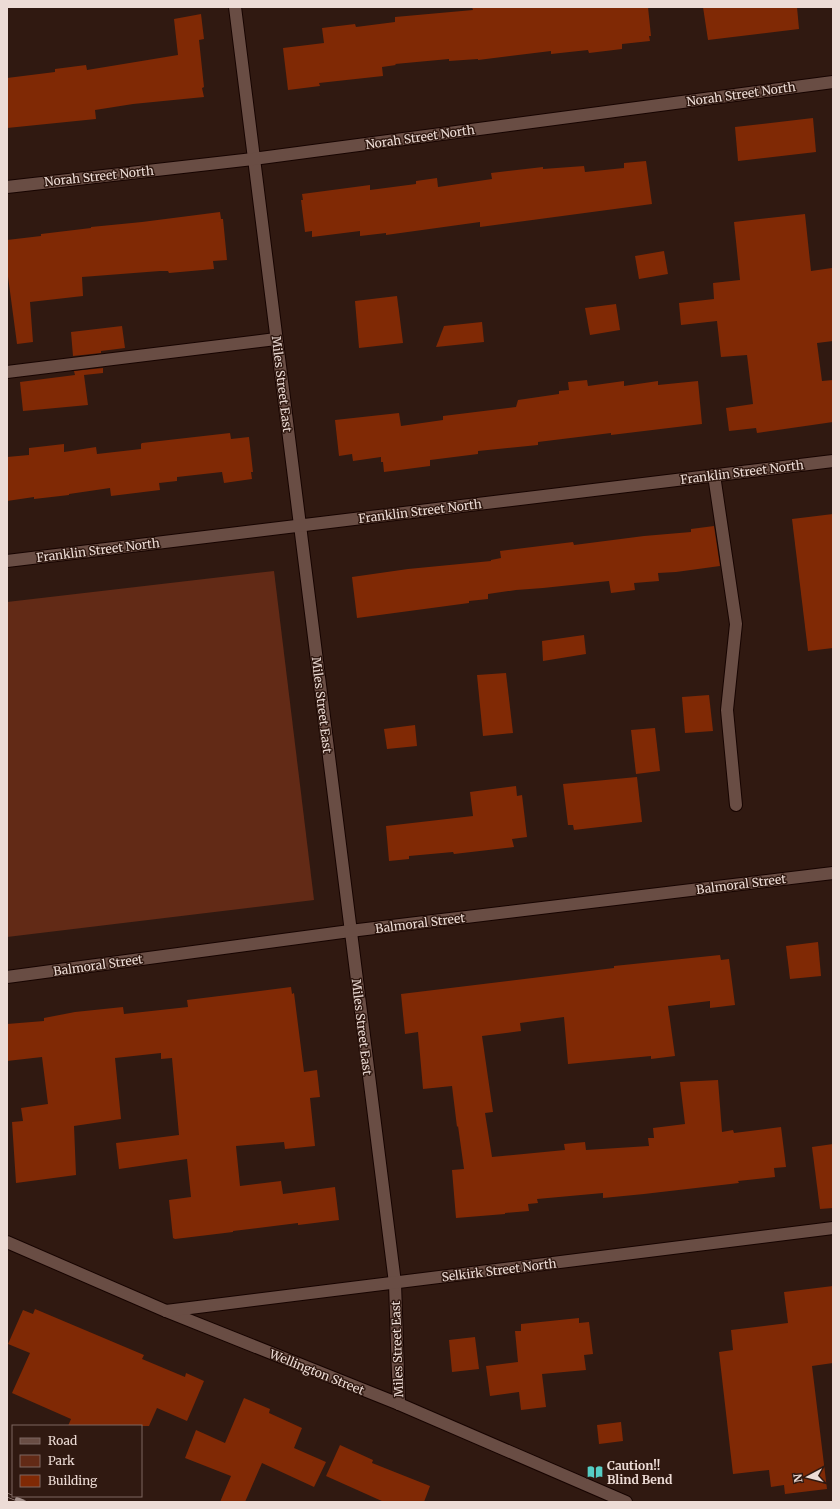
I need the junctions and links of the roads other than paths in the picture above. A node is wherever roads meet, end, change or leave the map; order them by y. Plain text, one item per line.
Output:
1 (235, 7) edge
2 (833, 82) edge
3 (253, 159) junction
4 (7, 187) edge
5 (276, 339) junction
6 (7, 372) edge
7 (833, 462) edge
8 (714, 475) junction
9 (299, 526) junction
10 (7, 561) edge
11 (736, 805) dead end
12 (833, 873) edge
13 (350, 931) junction
14 (7, 977) edge
15 (833, 1228) edge
16 (7, 1242) edge
17 (395, 1283) junction
18 (166, 1311) junction
19 (399, 1404) junction
20 (626, 1502) edge

1 - 3 street, Miles Street East
2 - 3 street, Norah Street North
3 - 4 street, Norah Street North
3 - 5 street, Miles Street East
5 - 6 street
5 - 9 street, Miles Street East
7 - 8 street, Franklin Street North
8 - 9 street, Franklin Street North
8 - 11 street
9 - 10 street, Franklin Street North
9 - 13 street, Miles Street East
12 - 13 street, Balmoral Street
13 - 14 street, Balmoral Street
13 - 17 street, Miles Street East
15 - 17 street, Selkirk Street North
16 - 18 street, Wellington Street
17 - 18 street, Selkirk Street North
17 - 19 street, Miles Street East
18 - 19 street, Wellington Street
19 - 20 street, Wellington Street

